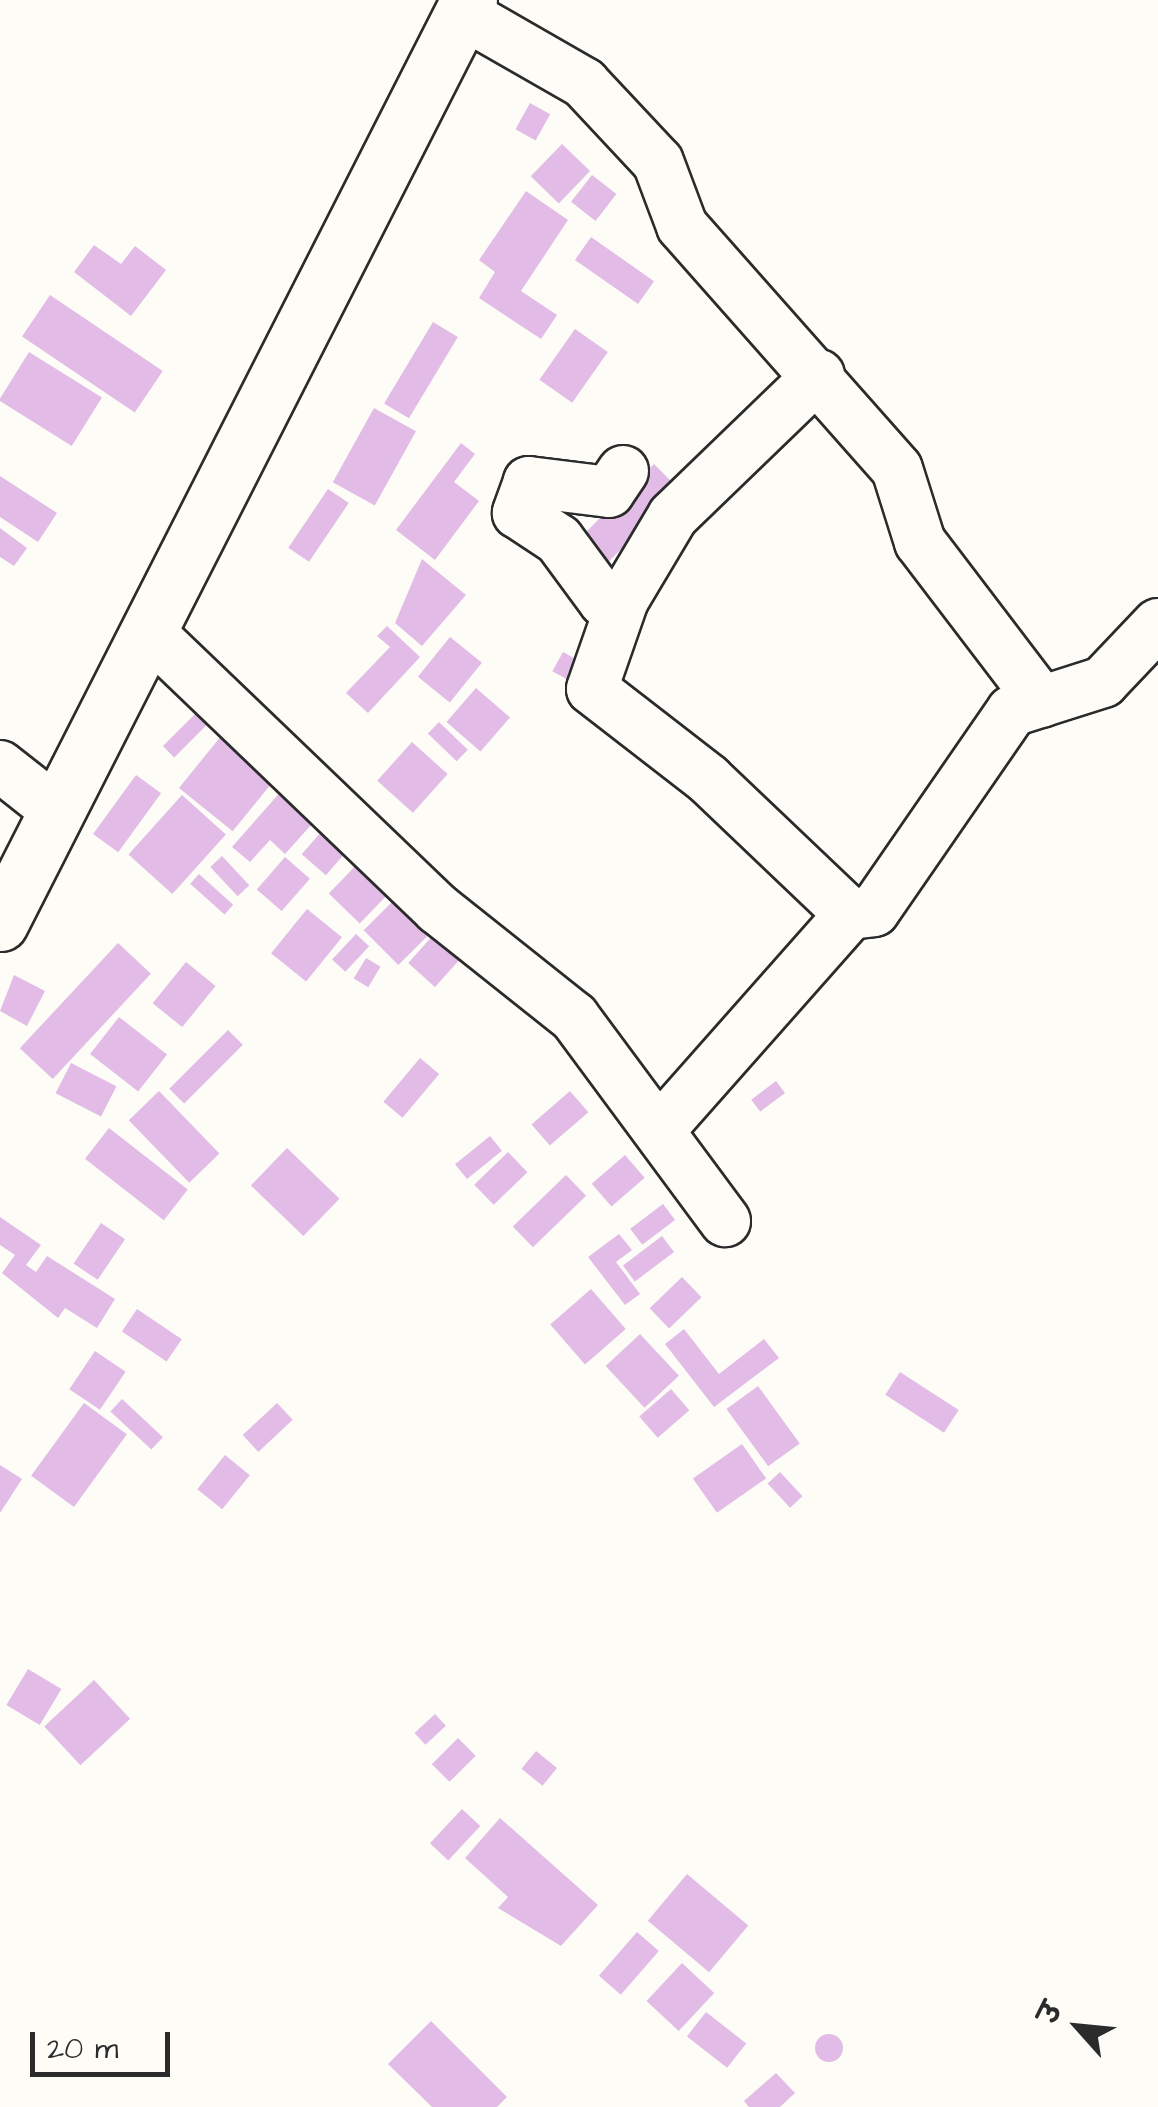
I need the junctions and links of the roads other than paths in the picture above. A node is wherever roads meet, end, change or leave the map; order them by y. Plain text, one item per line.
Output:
1 (466, 7) edge
2 (820, 375) junction
3 (623, 471) dead end
4 (623, 600) junction
5 (1158, 624) edge
6 (148, 630) junction
7 (1042, 702) junction
8 (0, 766) edge
9 (56, 811) junction
10 (850, 914) junction
11 (0, 924) edge
12 (661, 1128) junction
13 (725, 1221) dead end

1 - 2 street
1 - 6 street
2 - 4 street
2 - 7 street
3 - 4 street
4 - 10 street
5 - 7 street
6 - 9 street
6 - 12 street
7 - 10 street
8 - 9 street
9 - 11 street
10 - 12 street
12 - 13 street

